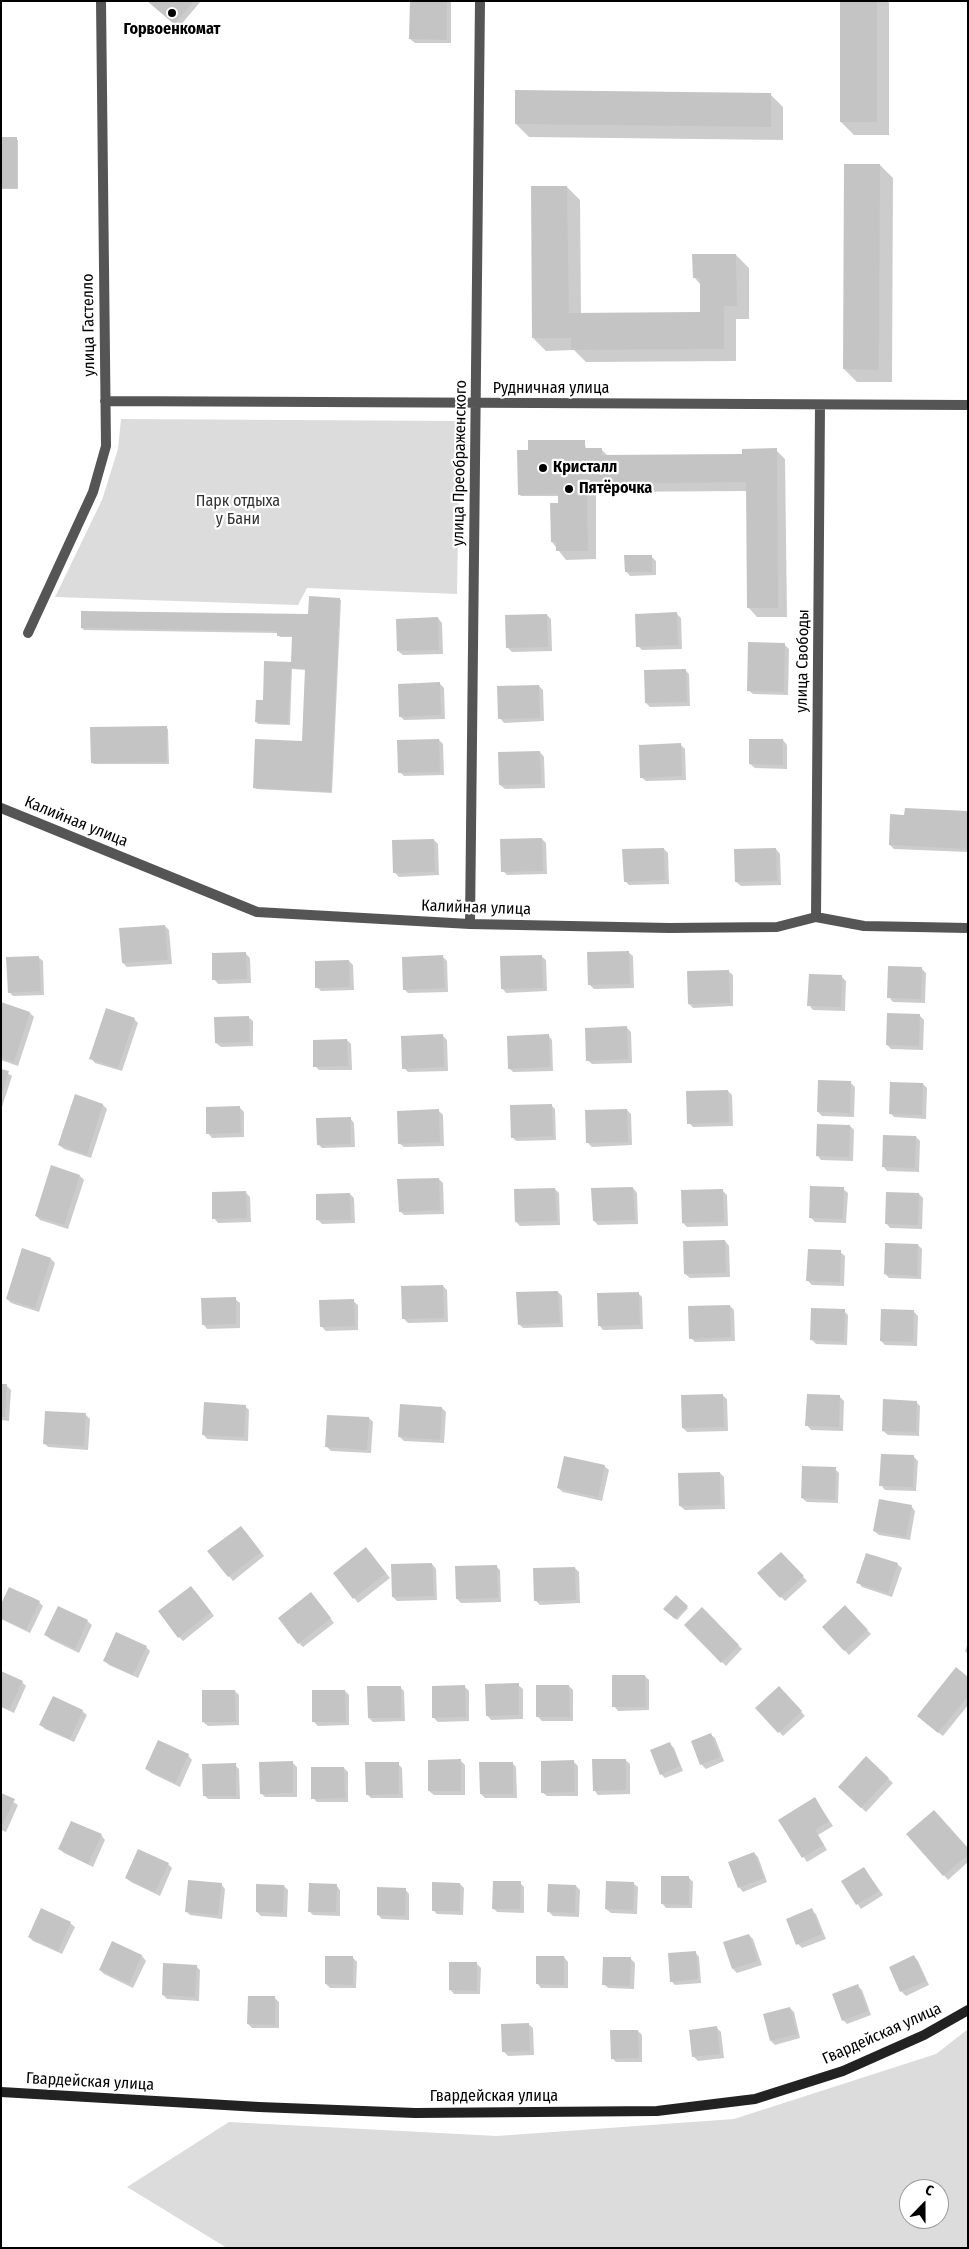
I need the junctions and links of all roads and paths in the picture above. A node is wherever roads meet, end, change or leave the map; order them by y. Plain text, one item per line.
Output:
1 (101, 1) edge
2 (480, 1) edge
3 (105, 401) junction
4 (476, 404) junction
5 (820, 405) junction
6 (968, 405) edge
7 (28, 633) dead end
8 (1, 808) edge
9 (816, 917) junction
10 (470, 924) junction
11 (968, 928) edge
12 (968, 2010) edge
13 (1, 2092) edge

1 - 3 street, улица Гастелло
2 - 4 street, улица Преображенского
3 - 4 street, Рудничная улица
3 - 7 street, улица Гастелло
4 - 5 street, Рудничная улица
4 - 10 street, улица Преображенского
5 - 6 street, Рудничная улица
5 - 9 street, улица Свободы
8 - 10 street, Калийная улица
9 - 10 street, Калийная улица
9 - 11 street, Калийная улица
12 - 13 main road, Гвардейская улица

